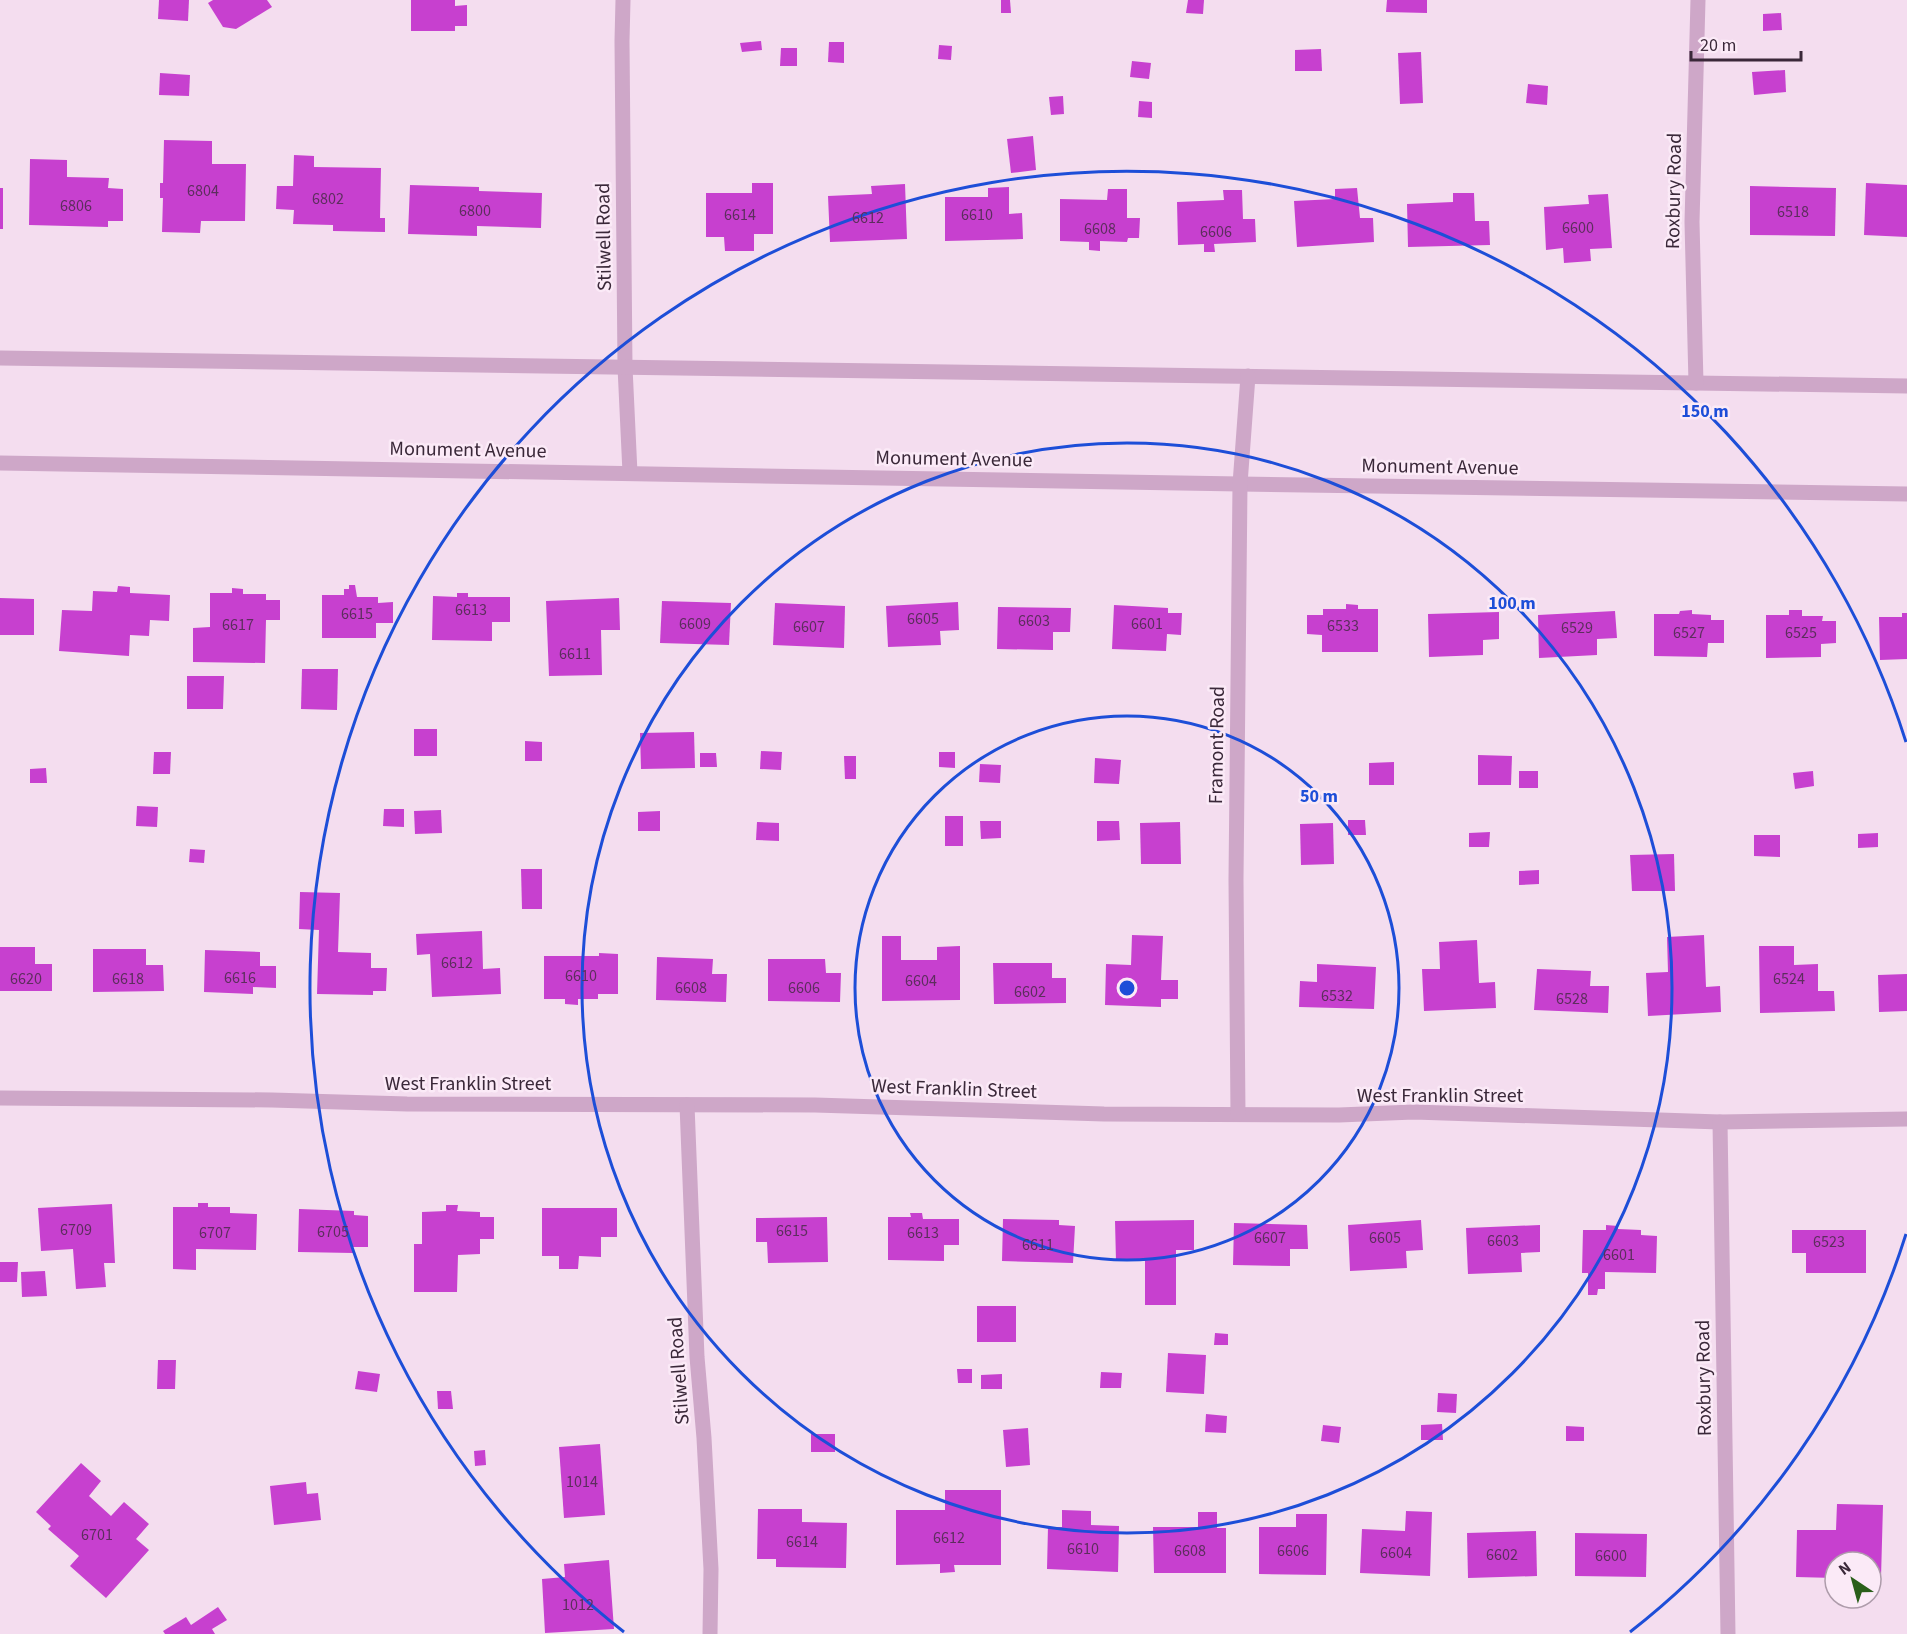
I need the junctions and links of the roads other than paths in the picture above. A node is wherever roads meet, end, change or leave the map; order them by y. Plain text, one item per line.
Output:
1 (623, 0) edge
2 (1698, 0) edge
3 (0, 358) edge
4 (625, 367) junction
5 (1248, 376) junction
6 (1696, 382) junction
7 (1907, 386) edge
8 (0, 463) edge
9 (630, 473) junction
10 (1240, 484) junction
11 (1907, 494) edge
12 (0, 1098) edge
13 (687, 1105) junction
14 (1238, 1114) junction
15 (1907, 1119) edge
16 (1720, 1122) junction
17 (710, 1634) edge
18 (1728, 1634) edge

1 - 4 street, Stilwell Road
2 - 6 street, Roxbury Road
3 - 4 street
4 - 5 street
4 - 9 street, Stilwell Road
5 - 6 street
5 - 10 street, Framont Road
6 - 7 street
8 - 9 street, Monument Avenue
9 - 10 street, Monument Avenue
10 - 11 street, Monument Avenue
10 - 14 street, Framont Road
12 - 13 street, West Franklin Street
13 - 14 street, West Franklin Street
13 - 17 street, Stilwell Road
14 - 16 street, West Franklin Street
15 - 16 street, West Franklin Street
16 - 18 street, Roxbury Road

